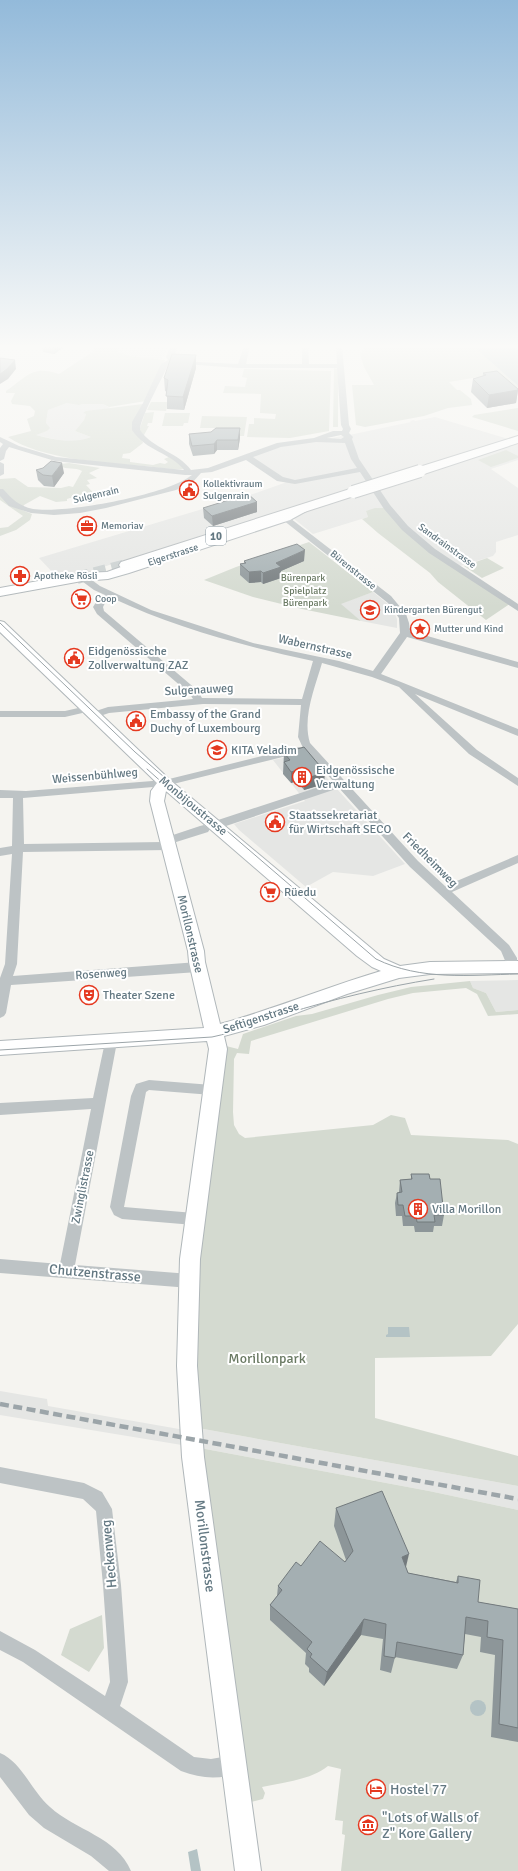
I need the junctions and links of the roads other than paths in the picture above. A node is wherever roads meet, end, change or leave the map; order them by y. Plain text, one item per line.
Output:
1 (138, 433) edge
2 (338, 433) edge
3 (347, 436) joint
4 (335, 437) junction
5 (0, 439) edge
6 (518, 439) edge
7 (8, 444) junction
8 (350, 448) junction
9 (246, 456) junction
10 (0, 459) edge
11 (0, 464) edge
12 (362, 469) junction
13 (189, 472) junction
14 (198, 472) junction
15 (0, 474) edge
16 (0, 491) edge
17 (306, 507) junction
18 (286, 518) junction
19 (123, 566) junction
20 (82, 577) junction
21 (2, 592) edge
22 (110, 595) junction
23 (518, 608) edge
24 (0, 625) edge
25 (405, 633) junction
26 (318, 660) junction
27 (518, 664) edge
28 (375, 675) junction
29 (398, 683) junction
30 (198, 701) junction
31 (306, 702) junction
32 (91, 712) junction
33 (0, 714) edge
34 (518, 733) edge
35 (308, 748) junction
36 (165, 783) junction
37 (518, 783) edge
38 (340, 784) junction
39 (0, 794) edge
40 (18, 795) junction
41 (210, 827) junction
42 (168, 844) junction
43 (18, 849) junction
44 (0, 852) edge
45 (518, 859) edge
46 (443, 891) junction
47 (363, 952) junction
48 (516, 967) edge
49 (198, 968) junction
50 (399, 972) junction
51 (5, 981) junction
52 (358, 984) junction
53 (0, 1013) edge
54 (215, 1033) junction
55 (111, 1042) junction
56 (0, 1048) edge
57 (212, 1090) junction
58 (99, 1103) junction
59 (0, 1109) edge
60 (194, 1219) junction
61 (0, 1266) edge
62 (66, 1271) junction
63 (190, 1281) junction
64 (0, 1475) edge
65 (0, 1640) edge
66 (108, 1710) junction
67 (0, 1763) edge
68 (234, 1765) junction
69 (121, 1871) edge
70 (248, 1871) edge

1 - 13 street
2 - 4 street
3 - 4 street
3 - 8 street, Sandrainstrasse
4 - 8 street, Sandrainstrasse
4 - 9 street
5 - 7 street
6 - 17 main road, Eigerstrasse / 10, bridge
7 - 10 street
7 - 13 street
8 - 12 street, Sandrainstrasse
9 - 12 street
9 - 14 street
11 - 15 street
12 - 23 street, Sandrainstrasse
13 - 14 street
14 - 16 street, Sulgenrain
17 - 18 main road, Eigerstrasse
17 - 19 main road, Eigerstrasse / 10
18 - 19 main road, Eigerstrasse
18 - 25 street, Bürenstrasse
19 - 20 main road, Eigerstrasse
20 - 21 main road, Eigerstrasse
20 - 22 street, Wabernstrasse
22 - 26 street, Wabernstrasse
22 - 30 street
24 - 32 main road, Monbijoustrasse
25 - 27 street
25 - 28 street
26 - 28 street, Wabernstrasse
26 - 31 street, Friedheimweg
28 - 29 street, Wabernstrasse
29 - 34 street
29 - 37 street, Wabernstrasse
30 - 31 street, Sulgenauweg
30 - 32 street, Sulgenauweg
31 - 35 street, Friedheimweg
32 - 33 street, Sulgenauweg
32 - 36 main road, Monbijoustrasse
35 - 36 street, Weissenbühlweg
35 - 38 street, Friedheimweg
36 - 40 street, Weissenbühlweg
36 - 41 main road, Monbijoustrasse
36 - 42 main road, Morillonstrasse
38 - 41 street
38 - 46 street, Friedheimweg
39 - 40 street, Weissenbühlweg
40 - 43 street
41 - 42 street
41 - 47 main road, Monbijoustrasse
42 - 43 street
42 - 49 main road, Morillonstrasse
43 - 44 street
43 - 51 street
45 - 46 street
46 - 48 street, Friedheimweg
47 - 50 main road, Monbijoustrasse
47 - 52 main road
48 - 50 main road, Seftigenstrasse
49 - 51 street, Rosenweg
49 - 54 main road, Morillonstrasse
50 - 52 main road, Seftigenstrasse
51 - 53 street
52 - 54 main road, Seftigenstrasse
54 - 55 main road, Seftigenstrasse
54 - 57 main road, Morillonstrasse
55 - 56 main road, Seftigenstrasse
55 - 58 street, Zwinglistrasse
57 - 60 main road, Morillonstrasse
57 - 60 street
58 - 59 street
58 - 62 street, Zwinglistrasse
60 - 63 main road, Morillonstrasse
61 - 62 street, Chutzenstrasse
62 - 63 street, Chutzenstrasse
63 - 68 main road, Morillonstrasse
64 - 66 street, Heckenweg
65 - 66 street
66 - 68 street
67 - 69 street
68 - 70 main road, Morillonstrasse

